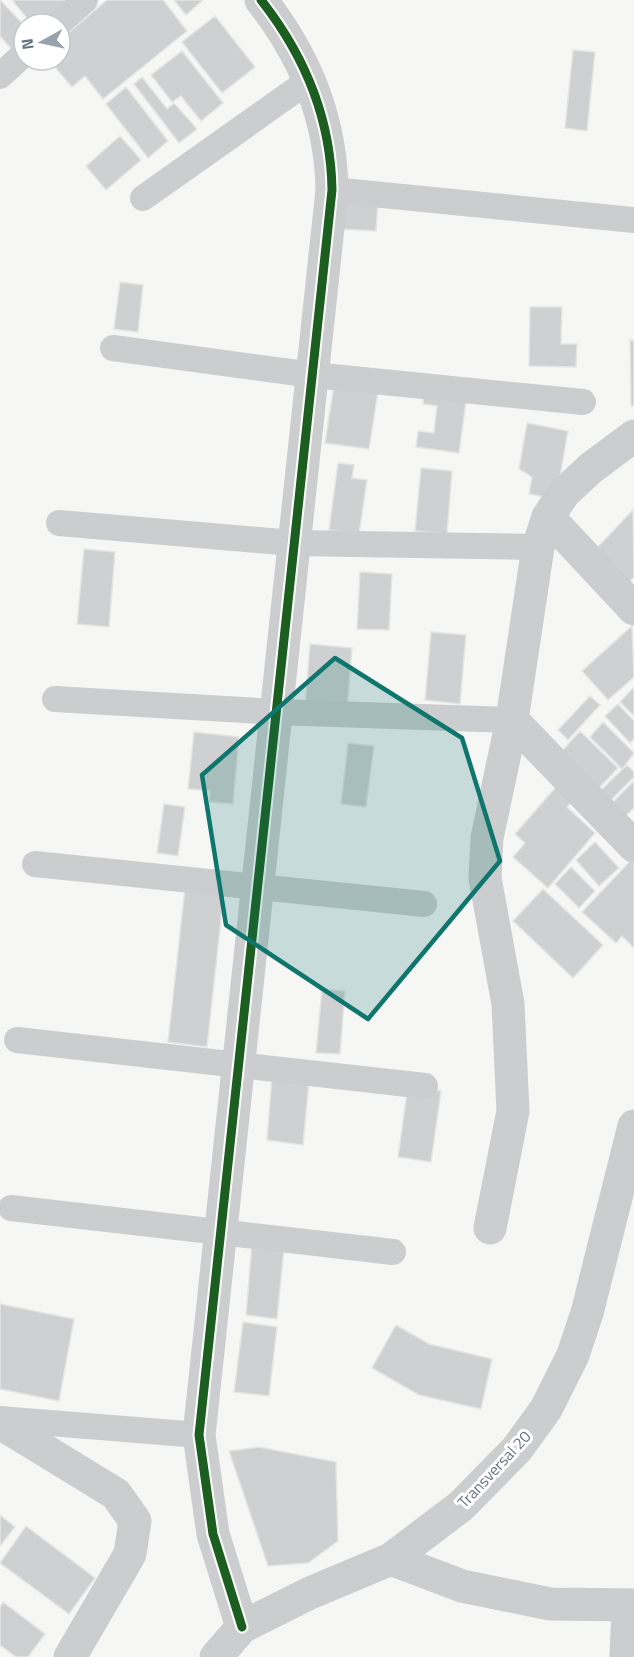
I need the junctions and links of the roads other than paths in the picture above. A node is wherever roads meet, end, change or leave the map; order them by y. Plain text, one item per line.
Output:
1 (85, 0) edge
2 (261, 0) edge
3 (72, 12) edge
4 (12, 65) edge
5 (0, 76) edge
6 (311, 79) junction
7 (332, 190) junction
8 (143, 198) dead end
9 (634, 220) edge
10 (113, 348) dead end
11 (313, 375) junction
12 (583, 402) dead end
13 (634, 436) edge
14 (59, 523) dead end
15 (543, 532) junction
16 (293, 543) junction
17 (634, 609) edge
18 (56, 699) dead end
19 (276, 712) junction
20 (513, 720) junction
21 (634, 846) edge
22 (35, 864) dead end
23 (257, 887) junction
24 (424, 904) dead end
25 (17, 1040) dead end
26 (237, 1066) junction
27 (425, 1086) dead end
28 (634, 1126) edge
29 (11, 1208) dead end
30 (490, 1228) dead end
31 (219, 1234) junction
32 (393, 1252) dead end
33 (0, 1421) edge
34 (199, 1435) junction
35 (391, 1559) junction
36 (631, 1606) edge
37 (242, 1627) junction
38 (70, 1657) edge
39 (216, 1657) edge
40 (626, 1657) edge

1 - 3 lane
2 - 6 street
4 - 5 lane
6 - 7 street
6 - 8 lane
7 - 9 lane
7 - 11 street
10 - 11 lane
11 - 12 lane
11 - 16 street
13 - 15 street
14 - 16 lane
15 - 16 lane
15 - 17 street
15 - 20 street
16 - 19 street
18 - 19 lane
19 - 20 lane
19 - 23 street
20 - 21 street
20 - 30 street
22 - 23 lane
23 - 24 lane
23 - 26 street
25 - 26 lane
26 - 27 lane
26 - 31 street
28 - 35 street, Transversal 20
29 - 31 lane
31 - 32 lane
31 - 34 street
33 - 34 lane
33 - 38 street
34 - 37 street
35 - 36 street
35 - 37 street, Transversal 20
36 - 40 street
37 - 39 street, Transversal 20

